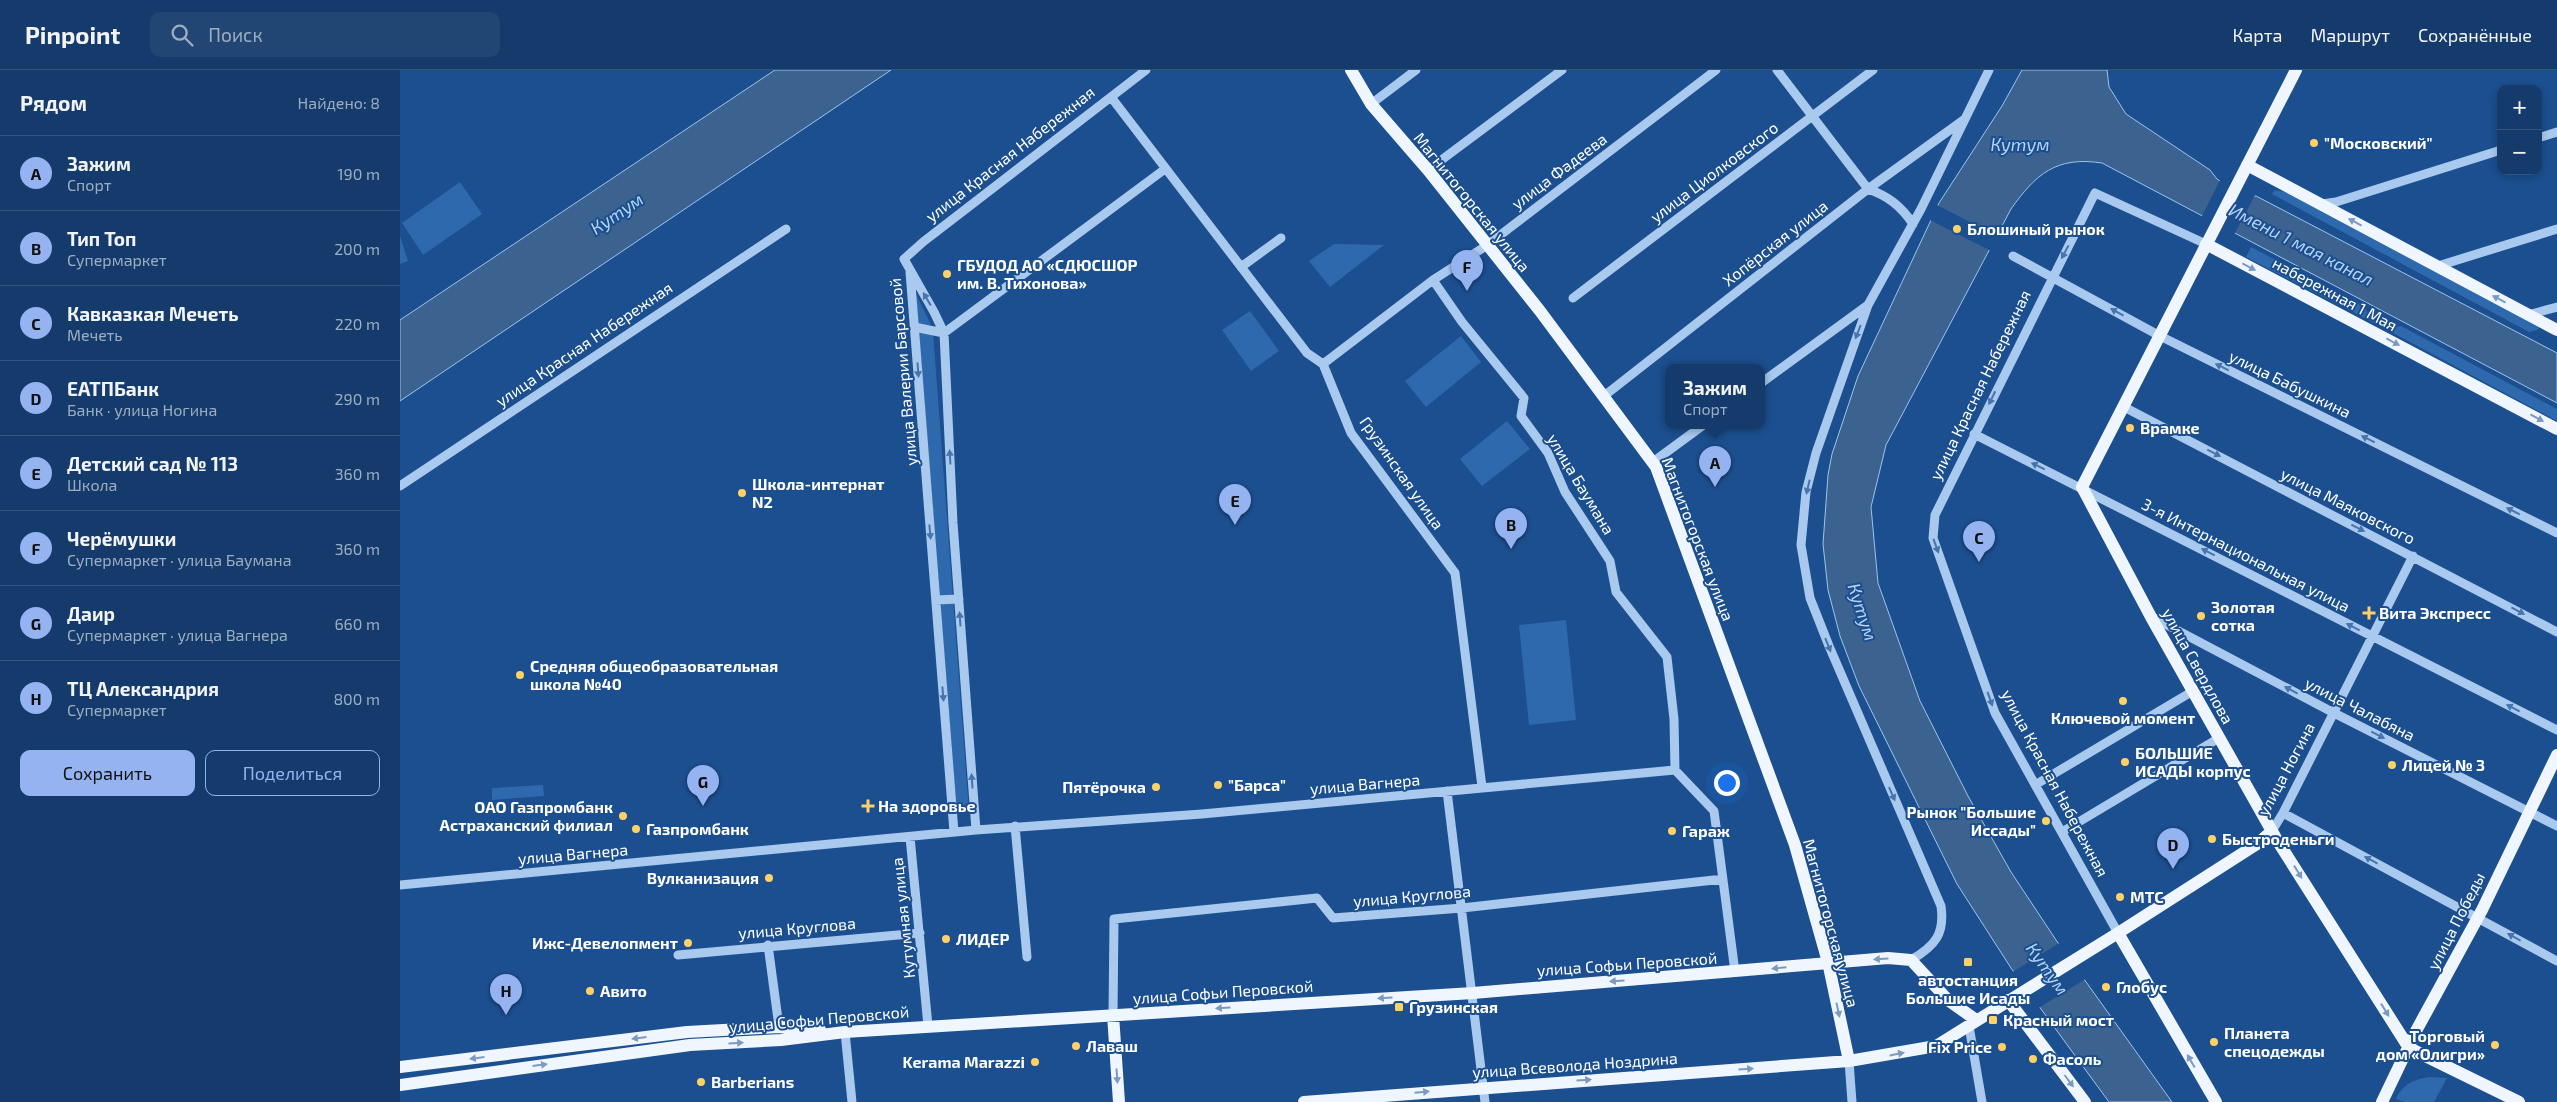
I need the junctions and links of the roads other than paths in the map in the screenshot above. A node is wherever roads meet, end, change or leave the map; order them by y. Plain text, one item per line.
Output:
1 (1146, 70) edge
2 (1351, 70) edge
3 (1416, 70) edge
4 (1562, 70) edge
5 (1716, 70) edge
6 (1777, 70) edge
7 (1873, 70) edge
8 (1989, 70) edge
9 (2296, 70) edge
10 (1111, 97) junction
11 (1371, 104) junction
12 (1813, 117) junction
13 (1968, 117) junction
14 (2557, 132) edge
15 (2542, 137) edge
16 (2497, 151) edge
17 (1165, 169) junction
18 (1428, 170) junction
19 (2244, 170) junction
20 (1868, 189) junction
21 (2095, 194) joint
22 (2322, 204) junction
23 (1913, 224) junction
24 (786, 229) dead end
25 (2557, 229) edge
26 (1281, 238) dead end
27 (2210, 238) junction
28 (1486, 246) junction
29 (2013, 256) dead end
30 (2438, 266) junction
31 (1241, 267) junction
32 (909, 269) junction
33 (2052, 276) junction
34 (1433, 280) junction
35 (1573, 298) dead end
36 (1868, 305) junction
37 (2557, 307) edge
38 (2528, 315) junction
39 (914, 328) junction
40 (2557, 330) edge
41 (944, 333) junction
42 (2160, 336) junction
43 (1323, 364) junction
44 (1765, 380) edge
45 (1604, 396) junction
46 (2124, 407) junction
47 (1698, 429) edge
48 (2557, 429) edge
49 (1974, 434) junction
50 (1652, 462) junction
51 (400, 486) edge
52 (2082, 487) junction
53 (2557, 532) edge
54 (2413, 556) junction
55 (959, 598) junction
56 (936, 600) junction
57 (2152, 617) junction
58 (2557, 632) edge
59 (2373, 637) junction
60 (2193, 691) junction
61 (2334, 713) junction
62 (2557, 730) edge
63 (2219, 738) junction
64 (2557, 755) edge
65 (1675, 770) junction
66 (2035, 785) junction
67 (1482, 787) junction
68 (1447, 792) junction
69 (2529, 811) junction
70 (2283, 813) junction
71 (1015, 826) junction
72 (2557, 826) edge
73 (976, 830) junction
74 (2272, 831) junction
75 (954, 832) junction
76 (2062, 832) junction
77 (910, 837) junction
78 (1723, 879) junction
79 (400, 885) edge
80 (1462, 908) junction
81 (2478, 917) junction
82 (920, 933) junction
83 (2118, 933) junction
84 (768, 945) junction
85 (678, 955) dead end
86 (1028, 957) dead end
87 (1911, 960) junction
88 (2557, 961) edge
89 (1828, 962) junction
90 (1735, 972) junction
91 (1473, 992) junction
92 (2008, 1000) junction
93 (1113, 1015) junction
94 (1972, 1023) junction
95 (779, 1026) junction
96 (928, 1026) junction
97 (845, 1032) junction
98 (2409, 1048) junction
99 (1849, 1061) junction
100 (400, 1067) edge
101 (400, 1084) edge
102 (1484, 1088) junction
103 (852, 1102) edge
104 (1119, 1102) edge
105 (1304, 1102) edge
106 (1485, 1102) edge
107 (1852, 1102) edge
108 (1982, 1102) edge
109 (2085, 1102) edge
110 (2216, 1102) edge
111 (2382, 1102) edge
112 (2519, 1102) edge

1 - 10 street, улица Красная Набережная
2 - 11 main road, Магнитогорская улица
3 - 11 street
4 - 18 street
5 - 28 street, улица Фадеева
6 - 12 street
7 - 12 street, улица Циолковского
8 - 13 street
9 - 19 main road
10 - 17 street, Грузинская улица
10 - 32 street, улица Красная Набережная
11 - 18 main road, Магнитогорская улица
12 - 20 street
12 - 35 street, улица Циолковского
13 - 20 street, Хопёрская улица
13 - 23 street
14 - 15 street
16 - 22 street
17 - 31 street, Грузинская улица
17 - 41 street
18 - 28 main road, Магнитогорская улица
19 - 22 main road
19 - 27 main road
20 - 23 street
20 - 45 street, Хопёрская улица
21 - 27 street, набережная 1 Мая
21 -> 33 street, улица Красная Набережная
30 -> 22 main road
23 - 36 street
24 - 51 street, улица Красная Набережная
25 - 30 street
26 - 31 street
27 - 42 main road
27 -> 48 main road, набережная 1 Мая
28 - 34 street, улица Фадеева
28 - 45 main road, Магнитогорская улица
29 - 33 street, улица Бабушкина
38 -> 30 main road
31 - 43 street, Грузинская улица
32 - 39 street, улица Валерии Барсовой
41 -> 32 street, улица Валерии Барсовой
42 -> 33 street, улица Бабушкина
33 -> 49 street, улица Красная Набережная
34 - 43 street, улица Фадеева
34 - 65 street, улица Баумана
36 - 44 street
36 -> 87 street
37 - 38 street
38 - 40 main road
39 - 41 street
39 -> 56 street, улица Валерии Барсовой
55 -> 41 street, улица Валерии Барсовой
42 - 46 main road
53 -> 42 street, улица Бабушкина
43 - 67 street, Грузинская улица
45 - 50 main road, Магнитогорская улица
46 - 52 main road
46 -> 54 street, улица Маяковского
47 - 50 street
52 -> 49 street, 3-я Интернациональная улица
49 -> 66 street, улица Красная Набережная
50 - 89 main road, Магнитогорская улица
52 - 57 main road, улица Свердлова
59 -> 52 street, 3-я Интернациональная улица
54 -> 58 street, улица Маяковского
54 - 59 street, улица Ногина
55 - 56 street
73 -> 55 street, улица Валерии Барсовой
56 -> 75 street, улица Валерии Барсовой
57 - 60 main road, улица Свердлова
61 -> 57 street, улица Чалабяна
59 - 61 street, улица Ногина
62 -> 59 street, 3-я Интернациональная улица
60 - 63 main road, улица Свердлова
60 - 66 street
61 -> 69 street, улица Чалабяна
61 - 70 street, улица Ногина
63 - 74 main road, улица Свердлова
63 - 76 street
64 - 69 main road, улица Победы
65 - 67 street, улица Вагнера
65 - 78 street
66 - 76 street, улица Красная Набережная
67 - 68 street, улица Вагнера
68 - 71 street, улица Вагнера
68 - 80 street
69 - 72 street, улица Чалабяна
69 - 81 main road, улица Победы
70 - 74 street, улица Ногина
81 -> 70 street
71 - 73 street, улица Вагнера
71 - 86 street
73 - 75 street, улица Вагнера
74 - 83 main road, улица Ногина
74 -> 98 main road, улица Свердлова
75 - 77 street, улица Вагнера
76 - 83 street, улица Красная Набережная
77 - 79 street, улица Вагнера
77 - 82 street, Кутумная улица
78 - 80 street, улица Круглова
78 - 90 street
80 - 91 street
80 - 93 street, улица Круглова
88 -> 81 street
81 - 98 main road, улица Победы
82 - 84 street, улица Круглова
82 - 96 street, Кутумная улица
83 - 92 main road, улица Ногина
110 -> 83 main road, улица Красная Набережная
84 - 85 street, улица Круглова
84 - 95 street
87 -> 89 main road, улица Софьи Перовской
87 - 94 main road
89 -> 90 main road, улица Софьи Перовской
89 -> 99 main road, Магнитогорская улица
90 -> 91 main road, улица Софьи Перовской
91 -> 93 main road, улица Софьи Перовской
91 - 102 street
92 - 94 main road
92 -> 109 main road
93 - 96 main road, улица Софьи Перовской
93 -> 104 main road
99 -> 94 main road, улица Всеволода Ноздрина
94 - 108 street
95 - 97 main road
95 -> 100 main road
96 - 97 main road, улица Софьи Перовской
101 -> 97 main road, улица Софьи Перовской
97 - 103 street
98 - 111 main road, улица Победы
98 - 112 main road
102 -> 99 main road, улица Всеволода Ноздрина
99 - 107 street, Магнитогорская улица
105 -> 102 main road, улица Всеволода Ноздрина
102 - 106 street

